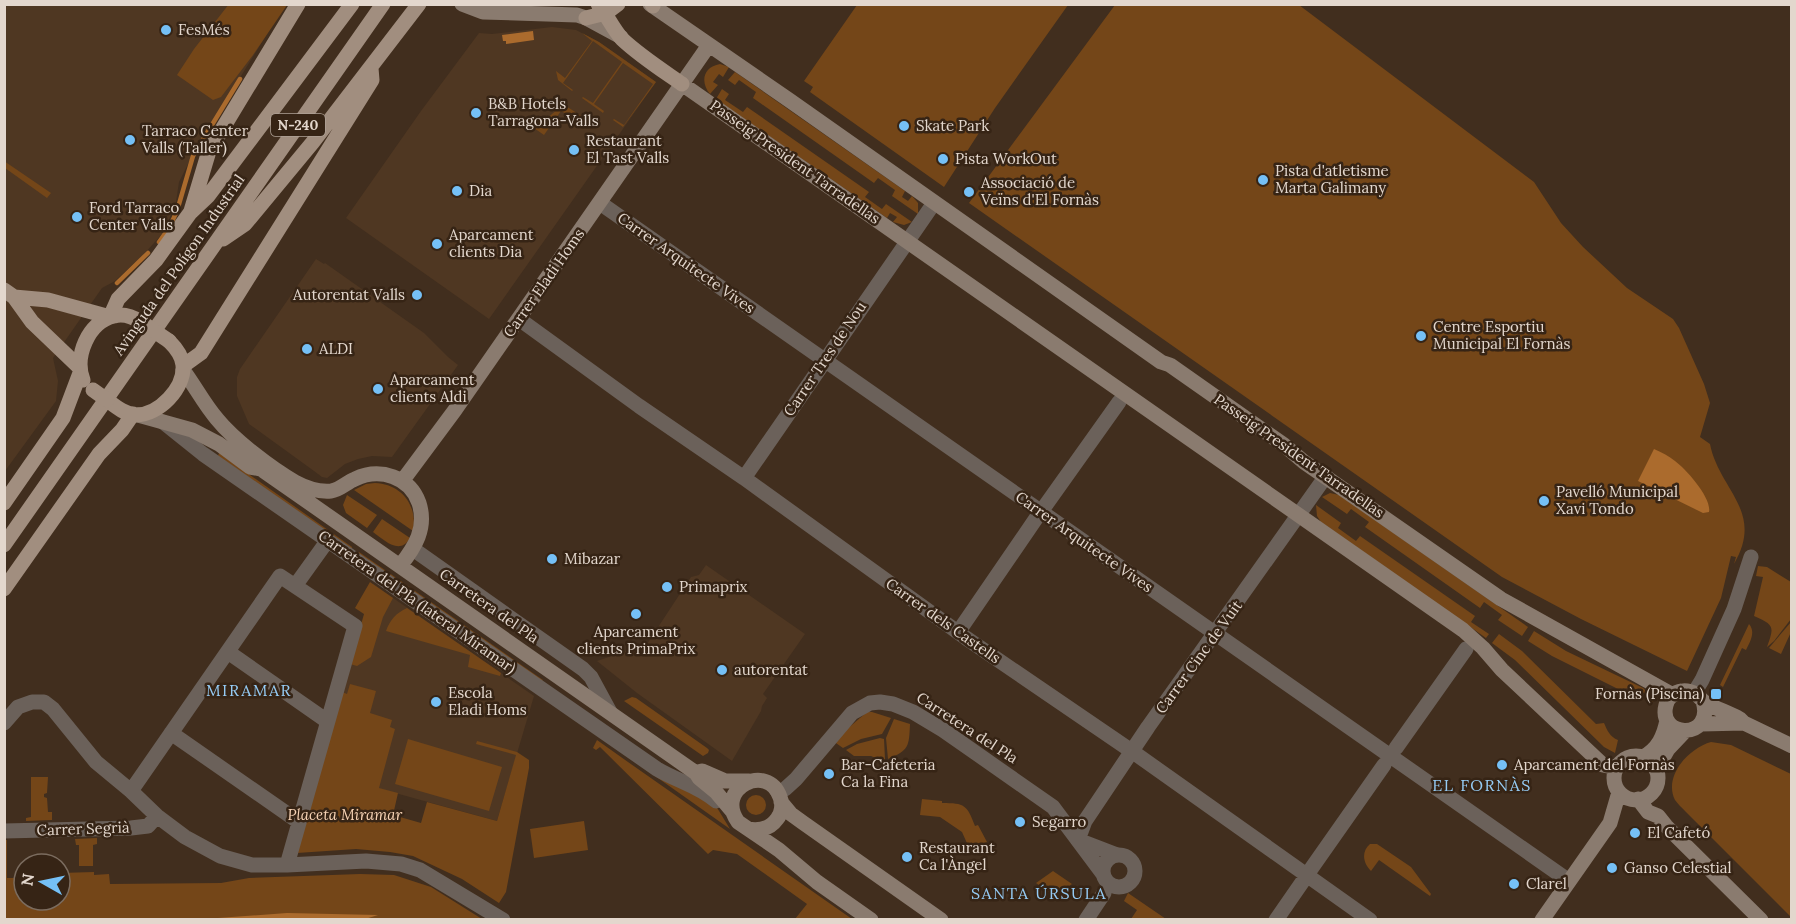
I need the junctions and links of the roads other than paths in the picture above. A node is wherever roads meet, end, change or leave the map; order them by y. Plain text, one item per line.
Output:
1 (298, 4) edge
2 (352, 4) edge
3 (383, 4) edge
4 (419, 4) edge
5 (527, 4) edge
6 (652, 5) edge
7 (464, 6) edge
8 (607, 7) edge
9 (513, 12) junction
10 (586, 18) junction
11 (621, 37) junction
12 (709, 45) junction
13 (371, 68) junction
14 (682, 84) junction
15 (600, 202) junction
16 (934, 203) junction
17 (190, 213) junction
18 (908, 242) junction
19 (213, 246) junction
20 (9, 293) edge
21 (110, 317) junction
22 (519, 319) junction
23 (825, 362) junction
24 (183, 368) junction
25 (80, 370) junction
26 (1119, 402) dead end
27 (131, 413) junction
28 (162, 422) junction
29 (260, 463) junction
30 (1326, 476) junction
31 (744, 478) junction
32 (403, 480) junction
33 (4, 503) edge
34 (1299, 515) junction
35 (328, 540) junction
36 (4, 545) edge
37 (413, 549) junction
38 (1751, 557) dead end
39 (400, 566) junction
40 (295, 586) junction
41 (4, 589) edge
42 (963, 625) dead end
43 (1215, 634) junction
44 (1466, 649) dead end
45 (228, 652) junction
46 (1673, 695) junction
47 (1699, 697) junction
48 (610, 712) junction
49 (1667, 720) junction
50 (327, 722) junction
51 (4, 723) edge
52 (1744, 723) junction
53 (1701, 724) junction
54 (1685, 731) junction
55 (171, 733) junction
56 (1791, 746) edge
57 (1396, 747) dead end
58 (1133, 752) junction
59 (1643, 757) junction
60 (1384, 765) dead end
61 (1617, 768) junction
62 (1656, 770) junction
63 (696, 772) junction
64 (749, 781) junction
65 (1654, 790) junction
66 (131, 791) junction
67 (1619, 792) junction
68 (779, 797) junction
69 (1637, 799) junction
70 (733, 814) junction
71 (157, 816) junction
72 (1658, 816) junction
73 (299, 822) junction
74 (1610, 823) junction
75 (748, 829) junction
76 (4, 831) edge
77 (1078, 840) junction
78 (1117, 855) junction
79 (287, 865) junction
80 (1569, 881) junction
81 (1104, 882) junction
82 (503, 920) edge
83 (871, 920) edge
84 (941, 920) edge
85 (1086, 920) edge
86 (1276, 920) edge
87 (1370, 920) edge
88 (1542, 920) edge
89 (1761, 920) edge

1 - 17 main road
2 - 17 main road
3 - 19 main road, Avinguda del Polígon Industrial / N-240
4 - 13 main road
5 - 9 street
6 - 12 street, Passeig President Tarradellas
7 - 9 street
8 - 10 main road
8 - 11 main road
9 - 10 street
10 - 11 street
11 - 14 main road
12 - 14 street, Carrer Eladi Homs
12 - 16 street, Passeig President Tarradellas
13 - 19 main road
13 - 24 main road
14 - 15 street, Carrer Eladi Homs
14 - 18 street, Passeig President Tarradellas
15 - 22 street, Carrer Eladi Homs
15 - 23 street, Carrer Arquitecte Vives
16 - 18 street
16 - 30 street, Passeig President Tarradellas
17 - 21 main road
18 - 23 street, Carrer Tres de Nou
18 - 34 street, Passeig President Tarradellas
19 - 36 main road, Avinguda del Polígon Industrial / N-240
20 - 21 main road
20 - 25 main road
21 - 24 main road, bridge
21 - 25 main road
22 - 31 street, Carrer dels Castells
22 - 32 street, Carrer Eladi Homs
23 - 31 street, Carrer Tres de Nou
23 - 43 street, Carrer Arquitecte Vives
24 - 27 main road
24 - 29 street
25 - 27 main road, bridge
25 - 33 main road
26 - 42 street
27 - 28 street
27 - 41 main road
28 - 29 street
28 - 35 street, Carretera del Pla (lateral Miramar)
29 - 32 street
29 - 39 street, Carretera del Pla
30 - 34 street, Carrer Cinc de Vuit
30 - 46 street, Passeig President Tarradellas
31 - 58 street, Carrer dels Castells
32 - 37 street
34 - 43 street, Carrer Cinc de Vuit
34 - 61 street, Passeig President Tarradellas
35 - 40 street
35 - 70 street, Carretera del Pla (lateral Miramar)
37 - 39 street
37 - 48 street
38 - 47 street
39 - 48 street, Carretera del Pla
40 - 45 street
40 - 50 street
43 - 58 street, Carrer Cinc de Vuit
43 - 80 street, Carrer Arquitecte Vives
44 - 57 street
45 - 50 street
45 - 55 street
46 - 47 street
46 - 49 street
47 - 52 street
47 - 53 street
48 - 63 street, Carretera del Pla
49 - 54 street
49 - 59 street
50 - 73 street
51 - 66 street
52 - 53 street
52 - 56 street
53 - 54 street
54 - 62 street
55 - 66 street
55 - 73 street
58 - 77 street, Carrer Cinc de Vuit
58 - 87 street, Carrer dels Castells
59 - 61 street
59 - 62 street
60 - 86 street
61 - 67 street
62 - 65 street
63 - 64 street
63 - 70 street
64 - 68 street
64 - 70 street
65 - 69 street
65 - 72 street
66 - 71 street
67 - 69 street
67 - 74 street
68 - 75 street, Carretera del Pla
68 - 77 street, Carretera del Pla
68 - 84 street
69 - 72 street
69 - 74 street
70 - 75 street
71 - 76 street, Carrer Segrià
71 - 79 street
72 - 89 street
73 - 79 street
74 - 80 street
75 - 83 street
77 - 78 street
77 - 81 street, Carretera del Pla
78 - 81 street
78 - 81 street
79 - 82 street
80 - 88 street
81 - 85 street

